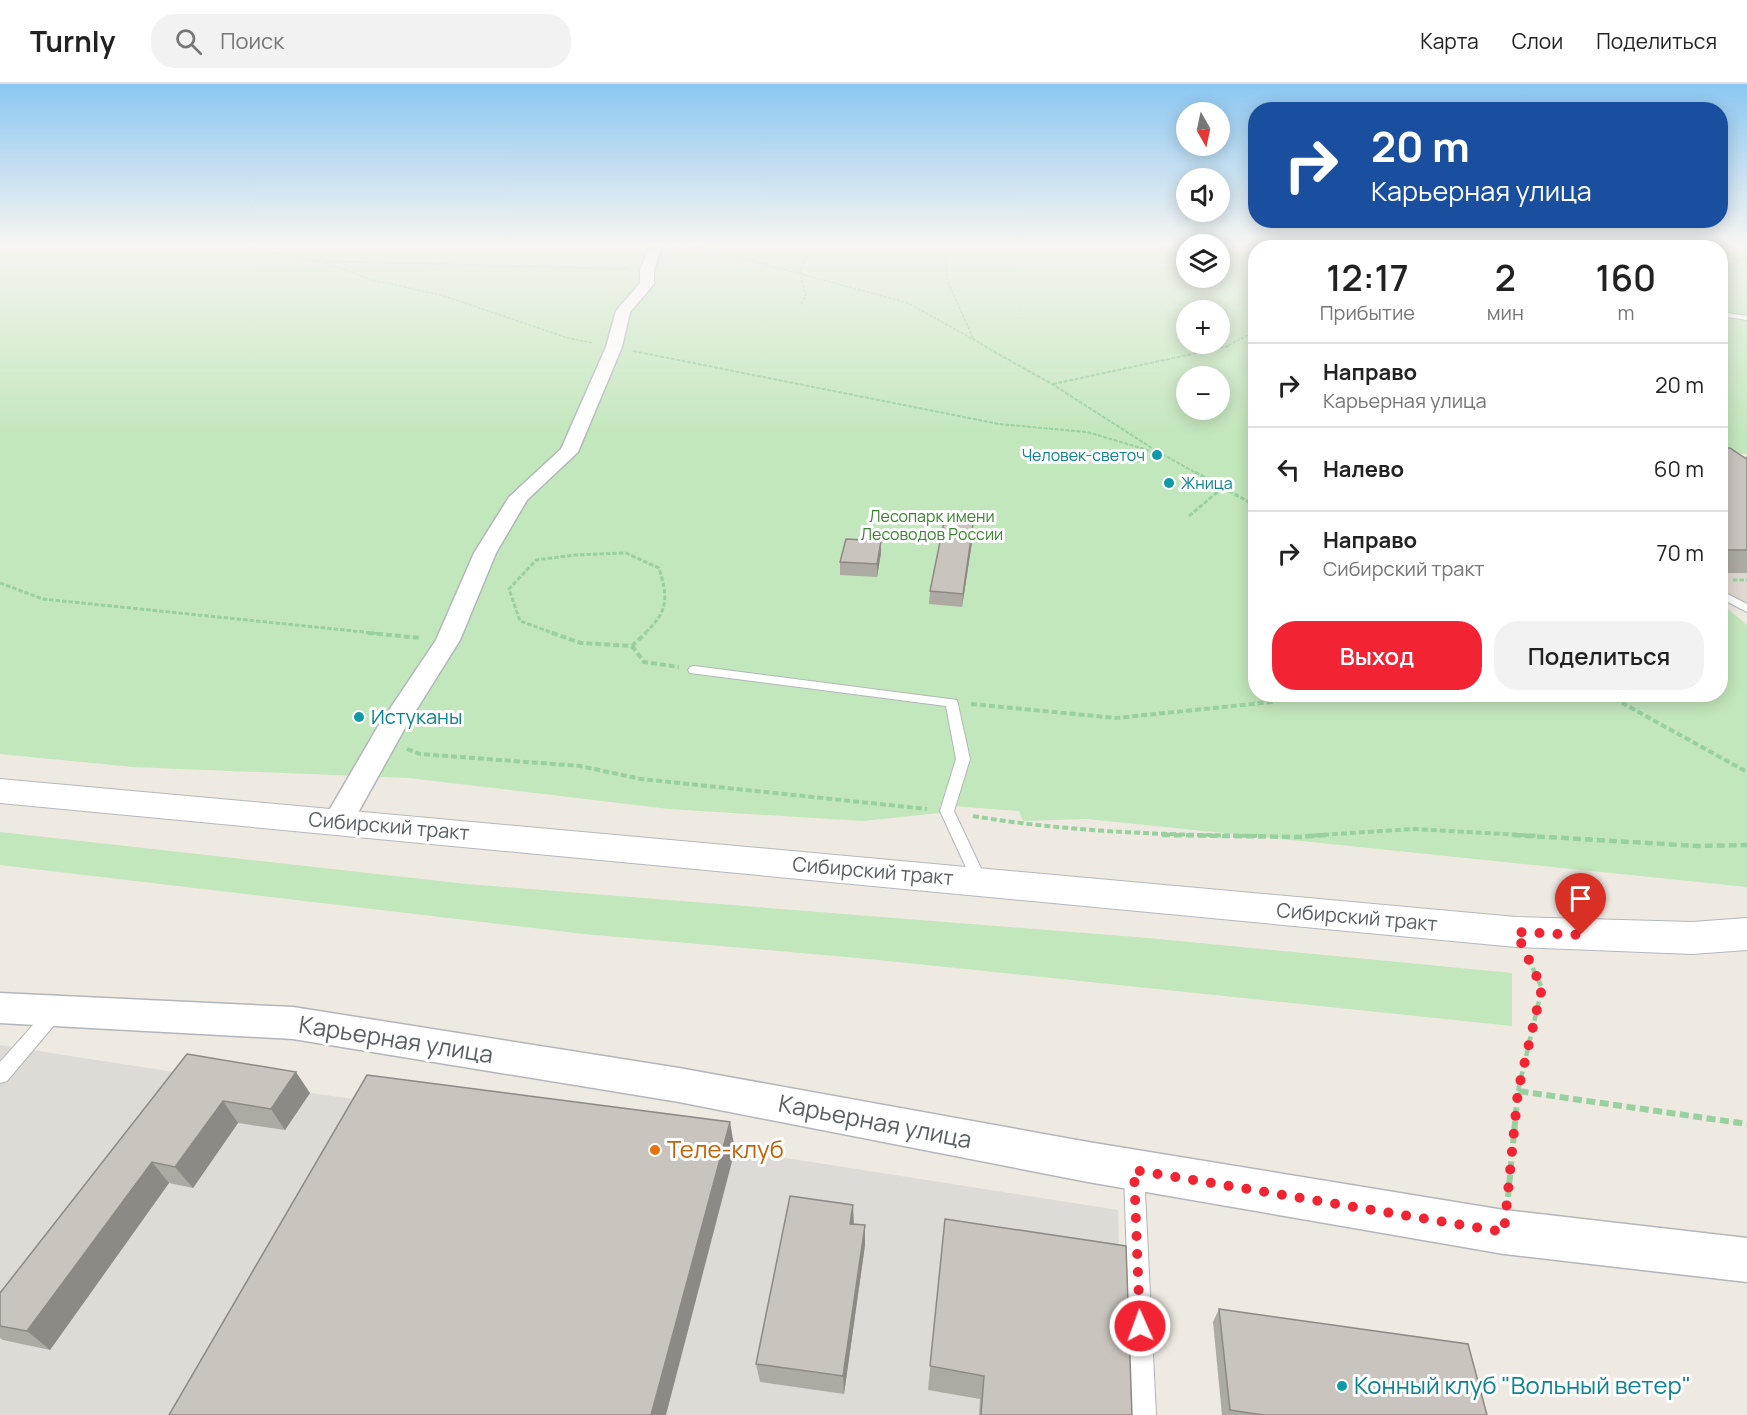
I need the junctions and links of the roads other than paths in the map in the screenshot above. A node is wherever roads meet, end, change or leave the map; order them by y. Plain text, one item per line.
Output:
1 (626, 308) edge
2 (1728, 315) edge
3 (1747, 318) edge
4 (1728, 598) edge
5 (1747, 609) edge
6 (694, 670) road end
7 (0, 791) edge
8 (338, 821) junction
9 (979, 881) junction
10 (1747, 934) edge
11 (0, 1008) edge
12 (57, 1011) junction
13 (0, 1075) edge
14 (1134, 1170) junction
15 (1747, 1260) edge
16 (1144, 1415) edge

1 - 8 street
2 - 3 lane
4 - 5 lane
6 - 9 lane
7 - 8 main road, Сибирский тракт
8 - 9 main road, Сибирский тракт
9 - 10 main road, Сибирский тракт
11 - 12 street, Карьерная улица
12 - 13 lane
12 - 14 street, Карьерная улица
14 - 15 street, Карьерная улица
14 - 16 lane

